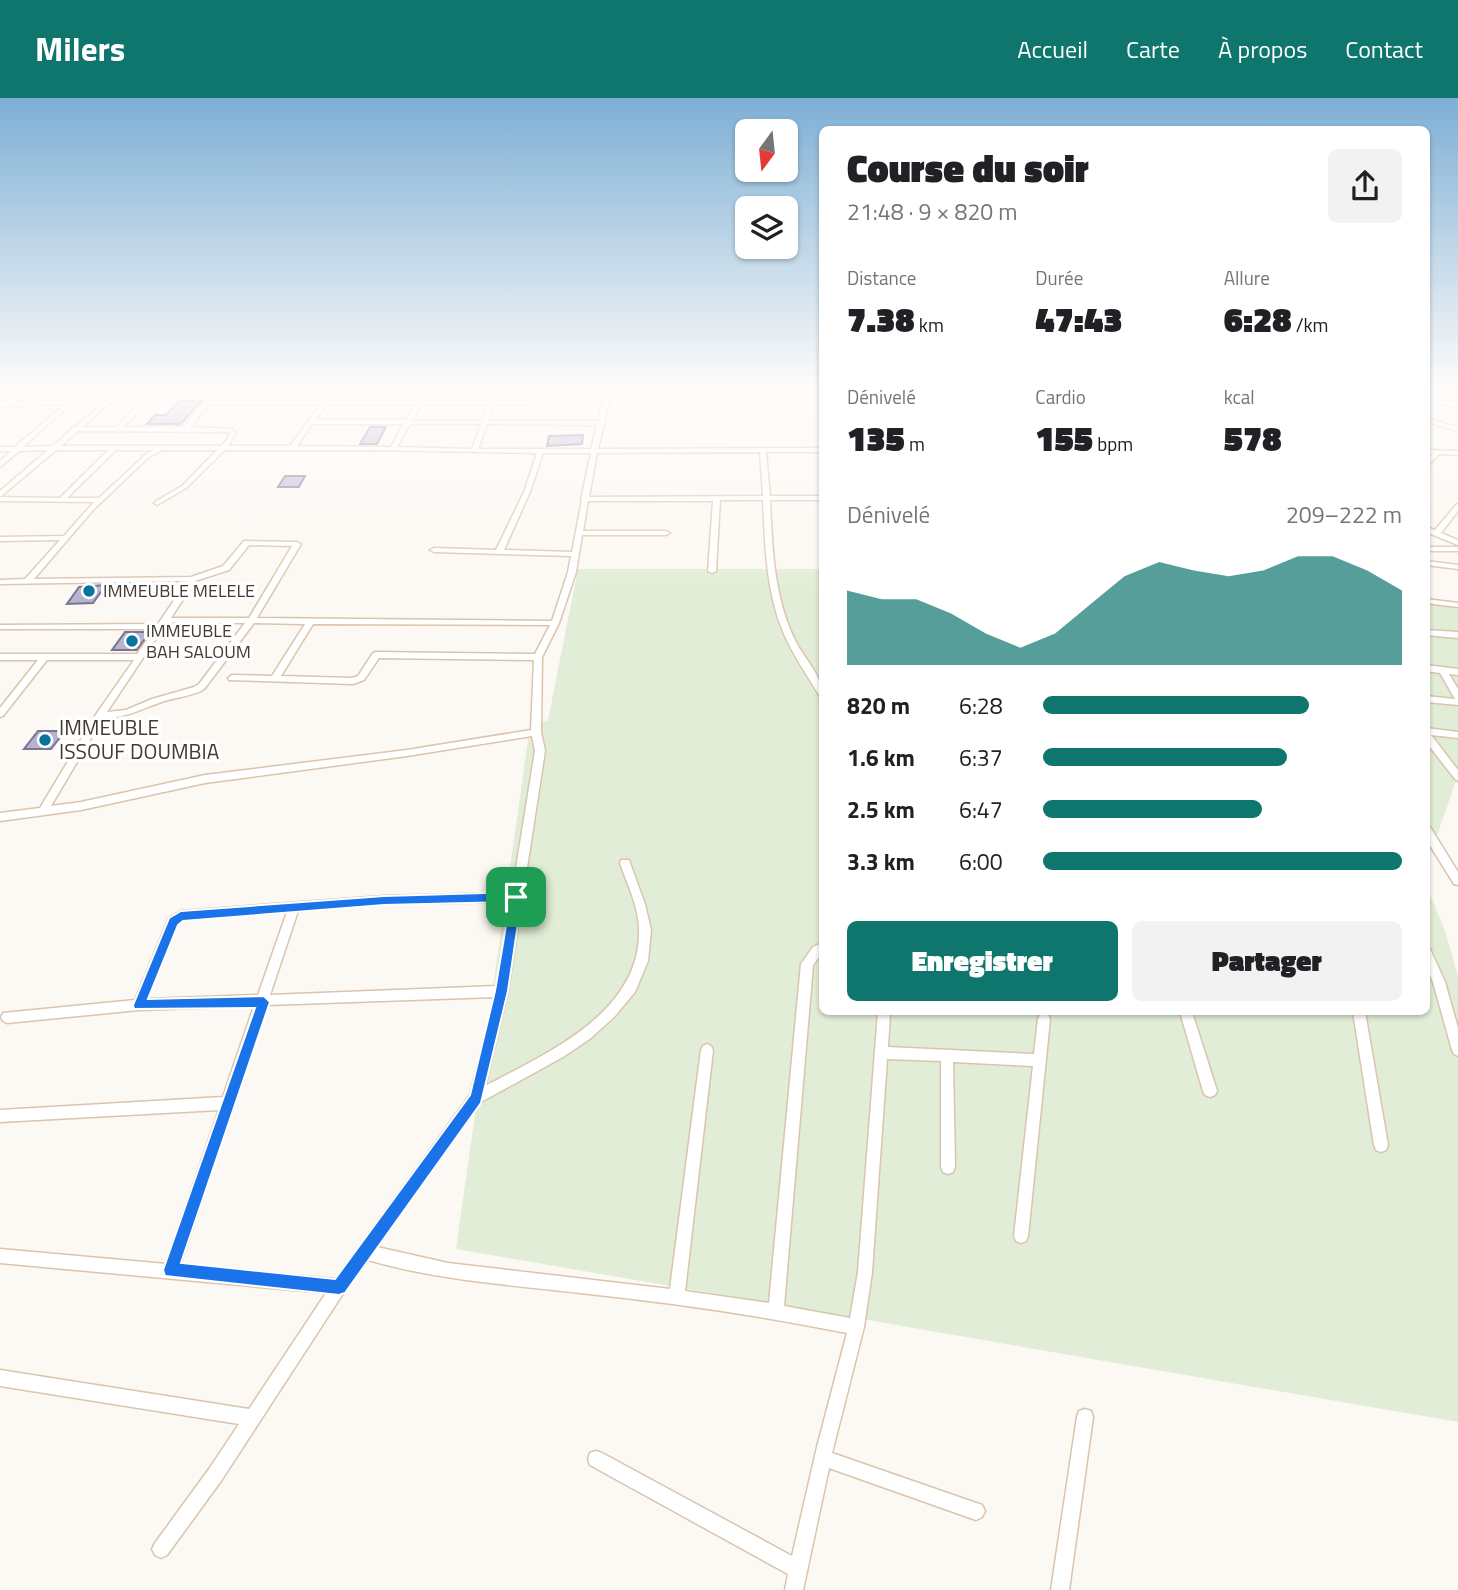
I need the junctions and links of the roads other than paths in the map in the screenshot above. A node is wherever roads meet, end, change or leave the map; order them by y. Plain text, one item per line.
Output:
1 (40, 459) edge
2 (103, 459) edge
3 (144, 459) edge
4 (211, 459) edge
5 (538, 459) edge
6 (593, 459) edge
7 (764, 459) edge
8 (0, 497) edge
9 (768, 498) junction
10 (819, 498) edge
11 (584, 499) junction
12 (717, 499) junction
13 (61, 500) junction
14 (101, 500) junction
15 (157, 503) dead end
16 (1458, 506) edge
17 (1430, 530) edge
18 (578, 533) junction
19 (666, 533) dead end
20 (1437, 533) junction
21 (0, 538) edge
22 (66, 538) junction
23 (1458, 542) edge
24 (1458, 548) edge
25 (1430, 549) edge
26 (434, 550) dead end
27 (499, 552) junction
28 (575, 554) junction
29 (1430, 564) edge
30 (1458, 567) edge
31 (712, 570) dead end
32 (192, 579) junction
33 (28, 581) junction
34 (0, 582) edge
35 (1430, 602) edge
36 (1458, 605) edge
37 (252, 620) junction
38 (310, 620) junction
39 (163, 623) junction
40 (555, 623) junction
41 (0, 627) edge
42 (1430, 632) edge
43 (1458, 635) edge
44 (0, 657) edge
45 (46, 657) junction
46 (139, 657) junction
47 (538, 657) junction
48 (1430, 668) edge
49 (1443, 670) junction
50 (1458, 671) edge
51 (232, 678) dead end
52 (275, 679) junction
53 (819, 688) edge
54 (1430, 698) edge
55 (1458, 699) edge
56 (0, 714) edge
57 (100, 715) junction
58 (536, 732) junction
59 (1430, 733) edge
60 (1458, 735) edge
61 (1430, 738) edge
62 (1456, 772) edge
63 (44, 810) junction
64 (0, 817) edge
65 (1430, 836) edge
66 (625, 863) dead end
67 (1458, 881) edge
68 (516, 897) junction
69 (294, 907) junction
70 (819, 949) edge
71 (1430, 961) edge
72 (502, 991) junction
73 (264, 1002) junction
74 (139, 1005) junction
75 (884, 1015) edge
76 (1187, 1015) edge
77 (1359, 1015) edge
78 (6, 1017) dead end
79 (1044, 1019) dead end
80 (707, 1050) dead end
81 (1458, 1050) edge
82 (882, 1052) junction
83 (947, 1056) junction
84 (1040, 1059) junction
85 (1210, 1091) dead end
86 (476, 1098) junction
87 (228, 1103) junction
88 (0, 1116) edge
89 (1381, 1145) dead end
90 (948, 1167) dead end
91 (1021, 1236) dead end
92 (367, 1252) junction
93 (0, 1256) edge
94 (171, 1270) junction
95 (339, 1287) junction
96 (677, 1296) junction
97 (776, 1313) junction
98 (856, 1327) junction
99 (0, 1378) edge
100 (1085, 1417) dead end
101 (254, 1418) junction
102 (823, 1458) junction
103 (596, 1459) dead end
104 (976, 1511) dead end
105 (161, 1549) dead end
106 (799, 1570) junction
107 (794, 1590) edge
108 (1060, 1590) edge

1 - 8 street
2 - 13 street
3 - 14 street
4 - 15 street
5 - 27 street
6 - 11 street
7 - 9 street
8 - 13 street
9 - 10 street
9 - 12 street
9 - 53 street
11 - 12 street
11 - 18 street
12 - 31 street
13 - 14 street
14 - 22 street
16 - 20 street
17 - 20 street
18 - 19 street
18 - 28 street
20 - 23 street
21 - 22 street
22 - 33 street
24 - 25 street
26 - 27 street
27 - 28 street
28 - 40 street
29 - 30 street
32 - 33 street
32 - 37 street
32 - 39 street
33 - 34 street
35 - 36 street
37 - 38 street
37 - 39 street
37 - 57 street
38 - 40 street
38 - 52 street
39 - 41 street
39 - 46 street
40 - 47 street
42 - 43 street
44 - 45 street
45 - 46 street
45 - 56 street
46 - 57 street
47 - 52 street
47 - 58 street
48 - 49 street
49 - 50 street
49 - 55 street
51 - 52 street
54 - 55 street
57 - 63 street
58 - 63 street
58 - 68 street
59 - 60 street
61 - 62 street
63 - 64 street
65 - 67 street
66 - 86 street
68 - 69 street
68 - 72 street
69 - 73 street
69 - 74 street
70 - 97 street
71 - 81 street
72 - 73 street
72 - 86 street
73 - 74 street
73 - 87 street
74 - 78 street
75 - 82 street
76 - 85 street
77 - 89 street
79 - 84 street
80 - 96 street
82 - 83 street
82 - 98 street
83 - 84 street
83 - 90 street
84 - 91 street
86 - 92 street
87 - 88 street
87 - 94 street
92 - 95 street
92 - 96 street
93 - 94 street
94 - 95 street
95 - 101 street
96 - 97 street
97 - 98 street
98 - 102 street
99 - 101 street
100 - 108 street
101 - 105 street
102 - 104 street
102 - 106 street
103 - 106 street
106 - 107 street

